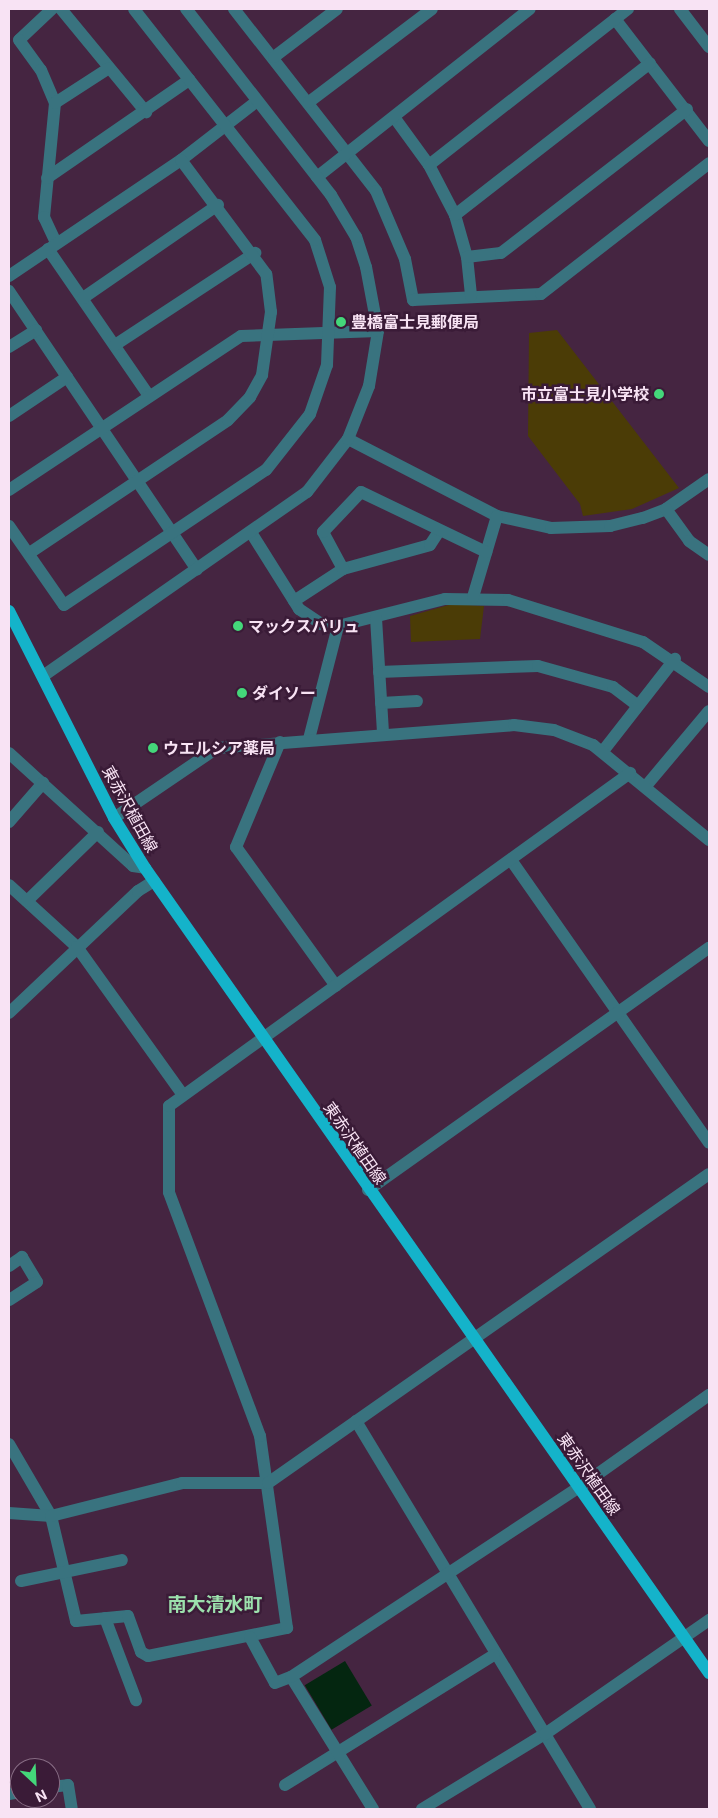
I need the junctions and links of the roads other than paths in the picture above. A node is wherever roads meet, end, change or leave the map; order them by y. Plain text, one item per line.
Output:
1 (52, 9) edge
2 (61, 9) edge
3 (134, 9) edge
4 (186, 9) edge
5 (337, 9) edge
6 (432, 9) edge
7 (530, 9) edge
8 (628, 9) edge
9 (680, 9) edge
10 (238, 10) edge
11 (615, 19) junction
12 (709, 47) edge
13 (274, 57) junction
14 (650, 63) junction
15 (109, 68) junction
16 (189, 80) junction
17 (257, 101) junction
18 (309, 102) junction
19 (55, 103) junction
20 (686, 109) junction
21 (146, 112) junction
22 (394, 117) junction
23 (226, 125) junction
24 (709, 141) edge
25 (348, 153) junction
26 (181, 160) junction
27 (709, 163) edge
28 (429, 165) junction
29 (317, 177) junction
30 (48, 178) junction
31 (218, 205) junction
32 (455, 216) junction
33 (52, 246) junction
34 (254, 254) junction
35 (467, 257) junction
36 (9, 276) edge
37 (9, 291) edge
38 (471, 296) junction
39 (83, 298) junction
40 (36, 330) junction
41 (378, 331) junction
42 (331, 333) junction
43 (270, 334) junction
44 (115, 345) junction
45 (9, 347) edge
46 (67, 377) junction
47 (149, 396) junction
48 (9, 416) edge
49 (102, 428) junction
50 (348, 439) junction
51 (709, 479) edge
52 (138, 480) junction
53 (9, 490) edge
54 (666, 509) junction
55 (497, 516) junction
56 (9, 526) edge
57 (439, 532) junction
58 (173, 533) junction
59 (252, 534) junction
60 (31, 552) junction
61 (486, 552) junction
62 (709, 555) edge
63 (343, 569) junction
64 (197, 570) junction
65 (473, 597) junction
66 (294, 600) junction
67 (9, 611) edge
68 (376, 618) junction
69 (338, 626) junction
70 (675, 660) junction
71 (379, 672) junction
72 (42, 676) junction
73 (709, 686) edge
74 (417, 701) dead end
75 (381, 703) junction
76 (638, 706) junction
77 (709, 711) edge
78 (383, 732) junction
79 (309, 739) junction
80 (280, 742) junction
81 (603, 750) junction
82 (9, 753) edge
83 (630, 773) junction
84 (43, 783) junction
85 (646, 786) junction
86 (114, 818) junction
87 (9, 822) edge
88 (98, 832) junction
89 (709, 840) edge
90 (511, 860) junction
91 (145, 868) junction
92 (154, 881) junction
93 (9, 886) edge
94 (27, 902) junction
95 (77, 947) junction
96 (709, 948) edge
97 (336, 986) junction
98 (9, 1013) edge
99 (617, 1013) junction
100 (263, 1039) junction
101 (183, 1095) junction
102 (709, 1143) edge
103 (709, 1174) edge
104 (368, 1190) junction
105 (9, 1266) edge
106 (9, 1300) edge
107 (474, 1338) junction
108 (709, 1394) edge
109 (356, 1421) junction
110 (9, 1444) edge
111 (268, 1483) junction
112 (578, 1488) junction
113 (9, 1513) edge
114 (51, 1516) junction
115 (122, 1560) dead end
116 (64, 1572) junction
117 (446, 1575) junction
118 (21, 1581) dead end
119 (105, 1618) junction
120 (709, 1620) edge
121 (250, 1637) junction
122 (684, 1638) junction
123 (494, 1655) junction
124 (709, 1673) edge
125 (291, 1677) junction
126 (136, 1700) dead end
127 (544, 1734) junction
128 (338, 1753) junction
129 (60, 1785) edge
130 (285, 1785) dead end
131 (72, 1809) edge
132 (373, 1809) edge
133 (422, 1809) edge
134 (590, 1809) edge

1 - 19 street
2 - 15 street
3 - 16 street
4 - 17 street
5 - 13 street
6 - 18 street
7 - 22 street
8 - 11 street
9 - 12 street
10 - 13 street
11 - 14 street
11 - 28 street
13 - 18 street
14 - 20 street
14 - 32 street
15 - 19 street
15 - 21 street
16 - 21 street
16 - 23 street
17 - 23 street
17 - 29 street
18 - 25 street
19 - 30 street
20 - 24 street
20 - 35 street
21 - 30 street
22 - 25 street
22 - 28 street
23 - 26 street
23 - 42 street
25 - 29 street
25 - 38 street
26 - 31 street
26 - 33 street
27 - 38 street
28 - 32 street
29 - 41 street
30 - 33 street
31 - 34 street
31 - 39 street
32 - 35 street
33 - 36 street
33 - 39 street
34 - 43 street
34 - 44 street
35 - 38 street
37 - 40 street
39 - 44 street
40 - 45 street
40 - 46 street
41 - 42 street
41 - 50 street
42 - 43 street
42 - 58 street
43 - 47 street
43 - 52 street
44 - 47 street
46 - 48 street
46 - 49 street
47 - 49 street
49 - 52 street
49 - 53 street
50 - 55 street
50 - 59 street
51 - 54 street
52 - 58 street
52 - 60 street
54 - 55 street
54 - 62 street
55 - 61 street
56 - 60 street
57 - 61 street
57 - 63 street
57 - 63 street
58 - 60 street
58 - 64 street
59 - 64 street
59 - 66 street
61 - 65 street
63 - 66 street
64 - 72 street
65 - 68 street
65 - 70 street
66 - 69 street
67 - 72 main road, 東赤沢植田線
68 - 69 street
68 - 71 street
69 - 79 street
70 - 73 street
70 - 76 street
71 - 75 street
71 - 76 street
72 - 86 main road, 東赤沢植田線
74 - 75 street
75 - 78 street
76 - 81 street
77 - 85 street
78 - 79 street
78 - 81 street
79 - 80 street
80 - 86 street
80 - 97 street
81 - 83 street
82 - 84 street
83 - 85 street
83 - 90 street
84 - 87 street
84 - 88 street
85 - 89 street
86 - 91 main road, 東赤沢植田線
88 - 91 street
88 - 94 street
90 - 97 street
90 - 99 street
91 - 92 main road, 東赤沢植田線
92 - 95 street
92 - 100 main road, 東赤沢植田線
93 - 94 street
94 - 95 street
95 - 98 street
95 - 101 street
96 - 99 street
97 - 100 street
99 - 102 street
99 - 104 street
100 - 101 street
100 - 104 main road, 東赤沢植田線
101 - 111 street
103 - 107 street
104 - 107 main road, 東赤沢植田線
105 - 106 street
107 - 109 street
107 - 112 main road, 東赤沢植田線
108 - 112 street
109 - 111 street
109 - 117 street
110 - 114 street
111 - 114 street
111 - 121 street
112 - 117 street
112 - 122 main road, 東赤沢植田線
113 - 114 street
114 - 116 street
115 - 116 street
116 - 118 street
116 - 119 street
117 - 123 street
117 - 125 street
119 - 121 street
119 - 126 street
120 - 122 street
121 - 125 street
122 - 124 main road, 東赤沢植田線
122 - 127 street
123 - 127 street
123 - 128 street
125 - 128 street
127 - 133 street
127 - 134 street
128 - 130 street
128 - 132 street
129 - 131 street

